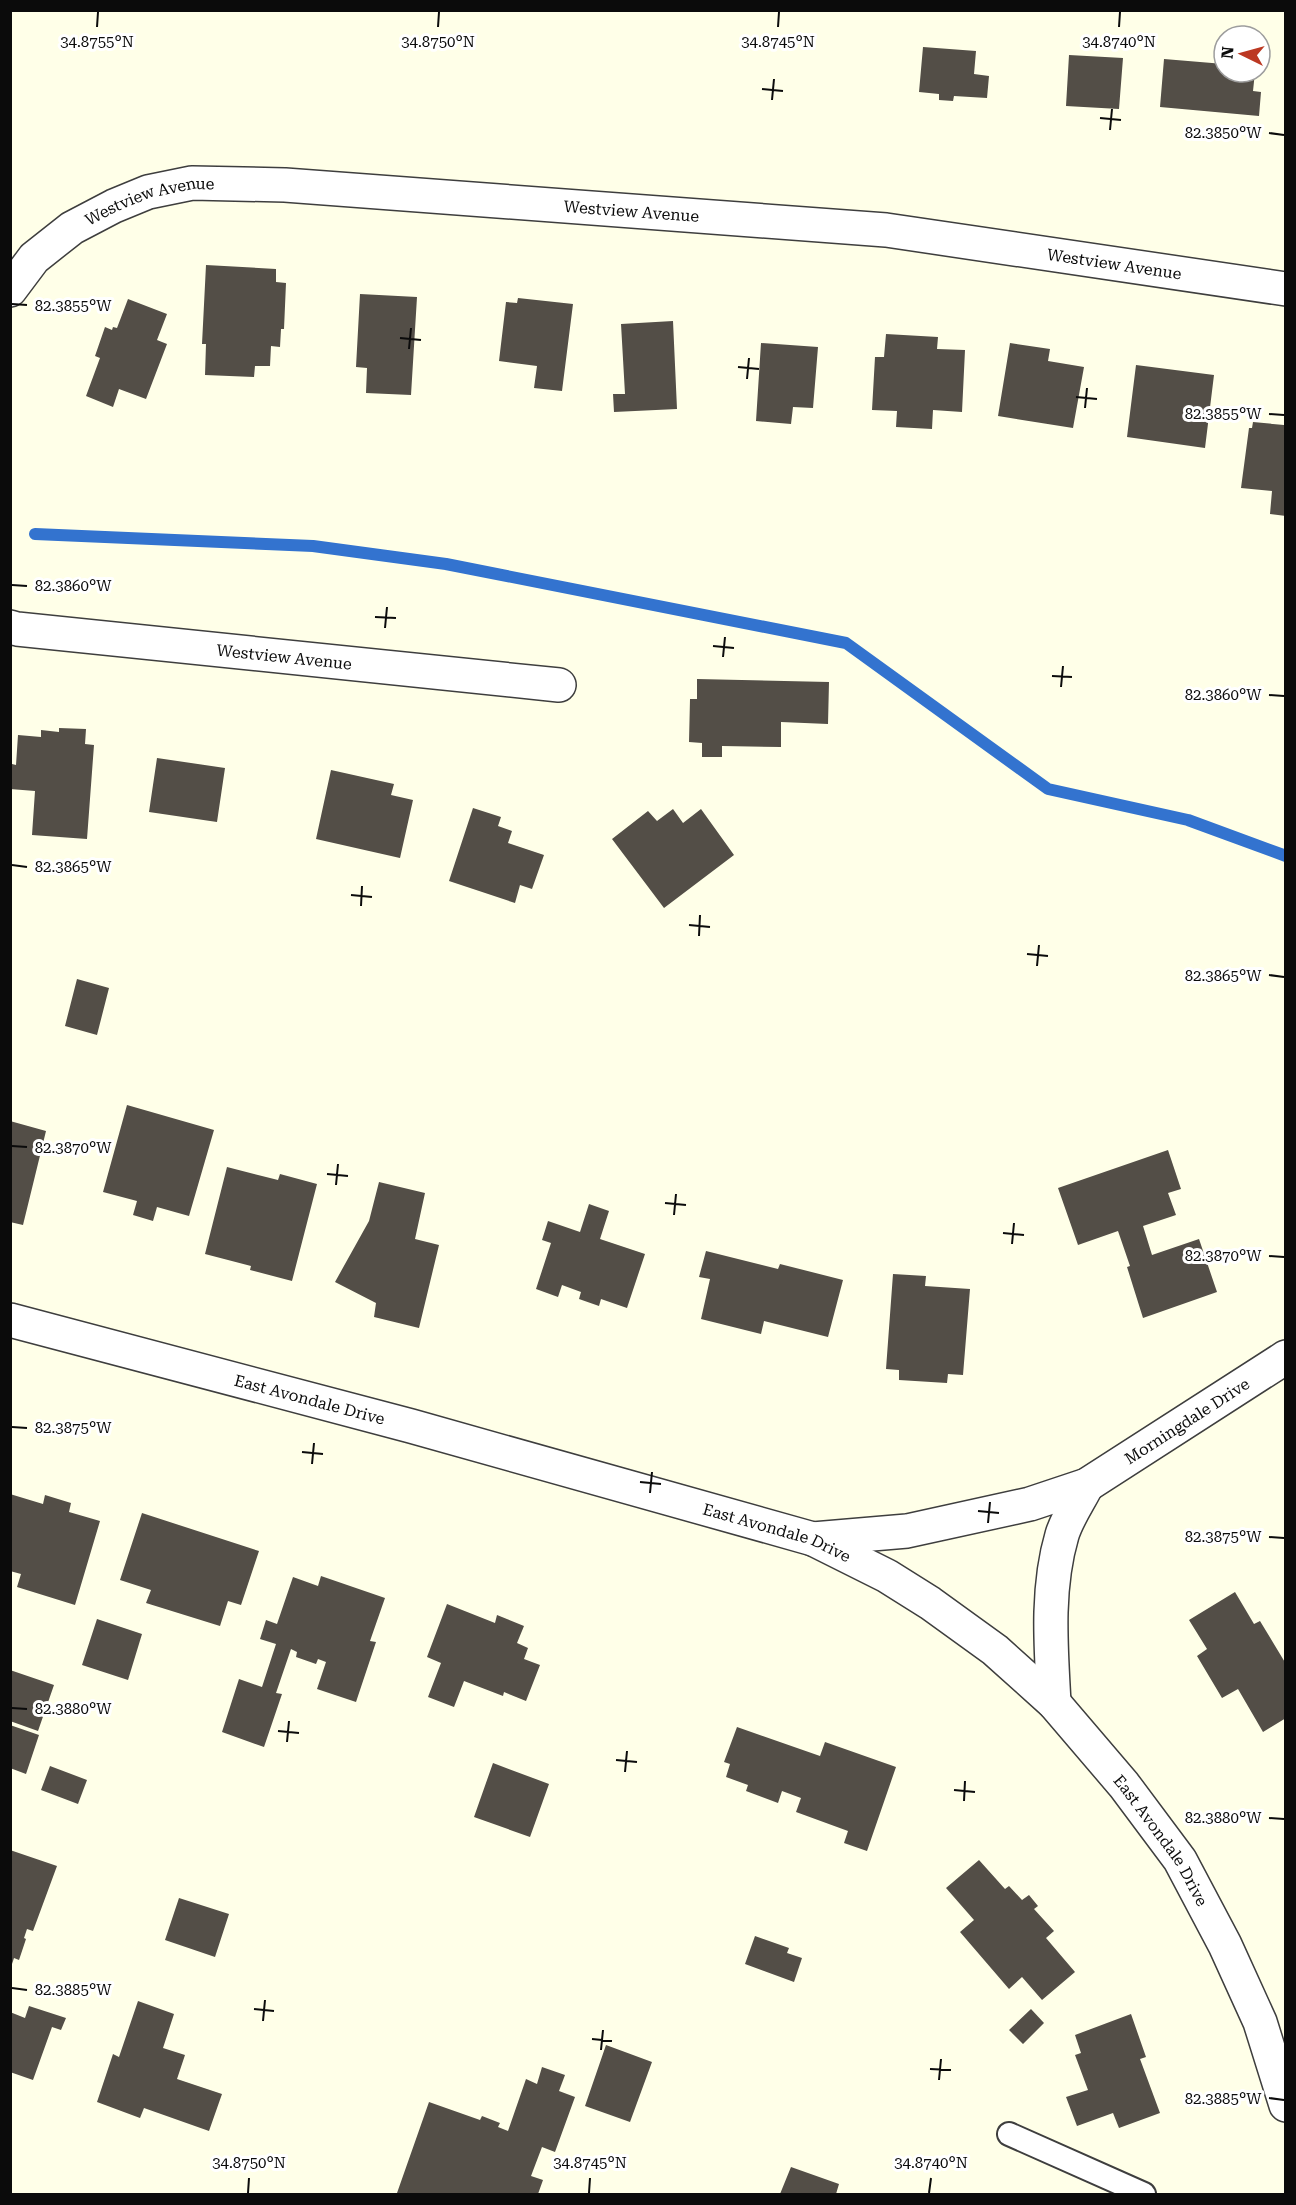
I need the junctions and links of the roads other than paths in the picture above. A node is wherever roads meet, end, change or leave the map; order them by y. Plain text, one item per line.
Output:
1 (1286, 289) edge
2 (10, 290) edge
3 (10, 627) edge
4 (559, 685) dead end
5 (10, 1320) edge
6 (1286, 1357) edge
7 (1087, 1485) junction
8 (813, 1539) junction
9 (1054, 1703) junction
10 (1286, 2104) edge
11 (1009, 2134) dead end
12 (1144, 2194) edge

1 - 2 street, Westview Avenue
3 - 4 street, Westview Avenue
5 - 8 street, East Avondale Drive
6 - 7 street, Morningdale Drive
7 - 8 street, Morningdale Drive
7 - 9 street, Morningdale Drive
8 - 9 street, East Avondale Drive
9 - 10 street, East Avondale Drive
11 - 12 lane

